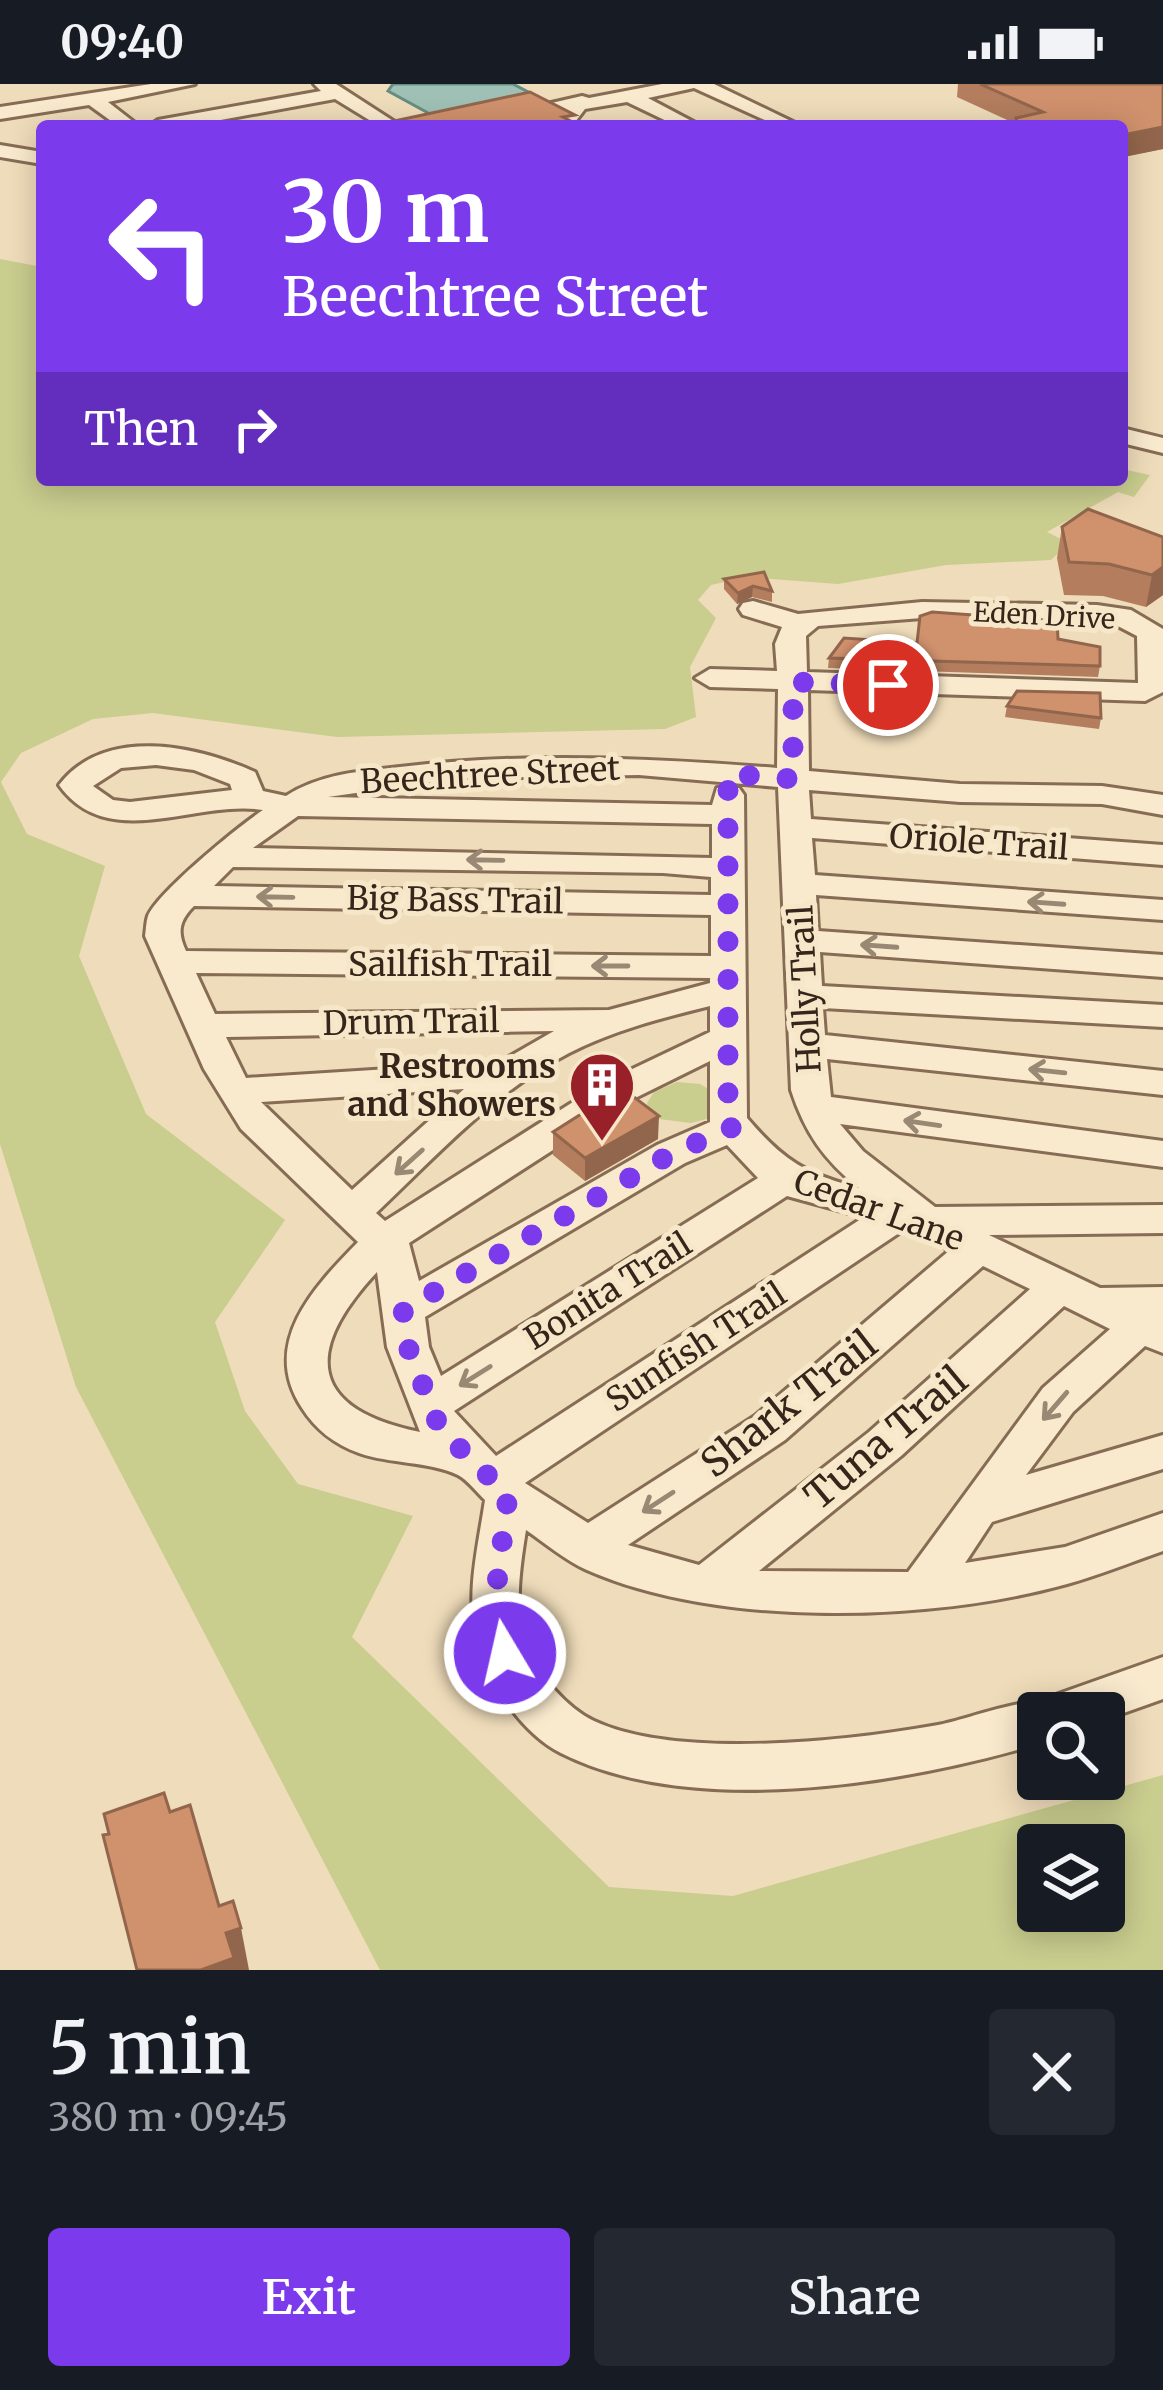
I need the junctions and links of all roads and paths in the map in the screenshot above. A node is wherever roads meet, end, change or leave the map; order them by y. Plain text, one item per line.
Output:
1 (186, 84) edge
2 (549, 84) edge
3 (689, 84) edge
4 (699, 84) edge
5 (666, 88) junction
6 (331, 89) edge
7 (630, 96) junction
8 (92, 98) junction
9 (585, 103) junction
10 (0, 113) edge
11 (610, 115) dead end
12 (122, 120) edge
13 (186, 120) edge
14 (382, 120) edge
15 (493, 120) edge
16 (568, 120) edge
17 (680, 120) edge
18 (733, 120) edge
19 (779, 120) edge
20 (0, 152) edge
21 (36, 157) edge
22 (1128, 437) edge
23 (1163, 446) edge
24 (753, 609) dead end
25 (798, 623) junction
26 (710, 678) dead end
27 (793, 682) junction
28 (728, 774) junction
29 (793, 779) junction
30 (250, 799) dead end
31 (1163, 805) edge
32 (288, 806) junction
33 (728, 815) junction
34 (796, 827) junction
35 (1163, 855) edge
36 (221, 857) junction
37 (799, 884) junction
38 (727, 887) junction
39 (183, 896) junction
40 (1163, 910) edge
41 (802, 940) junction
42 (172, 962) junction
43 (1163, 966) edge
44 (728, 978) junction
45 (805, 995) junction
46 (1163, 1016) edge
47 (620, 1019) junction
48 (202, 1025) junction
49 (728, 1038) junction
50 (808, 1045) junction
51 (513, 1074) junction
52 (1163, 1083) edge
53 (236, 1091) junction
54 (816, 1108) junction
55 (733, 1127) junction
56 (1163, 1154) edge
57 (786, 1178) junction
58 (913, 1217) junction
59 (1163, 1219) edge
60 (367, 1227) junction
61 (979, 1247) junction
62 (1077, 1294) junction
63 (403, 1310) junction
64 (1156, 1322) edge
65 (431, 1404) junction
66 (1163, 1452) edge
67 (490, 1478) junction
68 (976, 1508) junction
69 (1163, 1532) edge
70 (588, 1547) junction
71 (708, 1586) junction
72 (922, 1589) junction
73 (1163, 1678) edge
74 (1123, 1692) edge
75 (1017, 1727) edge

1 - 8 street
2 - 9 street
3 - 5 street
4 - 19 street
5 - 7 street
5 - 18 street
6 - 13 street
6 - 14 street
7 - 9 street
7 - 17 street
8 - 10 street
8 - 12 street
9 - 11 street
9 - 15 street
9 - 16 street
20 - 21 street
22 - 23 street
24 - 25 street
25 - 27 street
25 - 27 street, Eden Drive
26 - 27 street
27 - 29 street
28 - 29 street, Beechtree Street
28 - 32 street, Beechtree Street
28 - 33 street
29 - 31 street, Beechtree Street
29 - 34 street, Holly Trail
30 - 32 street
32 - 33 street
32 - 36 street, Beechtree Street
33 - 38 street
34 - 35 street, Oriole Trail
34 - 37 street, Holly Trail
38 -> 36 street
36 - 39 street, Beechtree Street
40 -> 37 street
37 - 41 street, Holly Trail
38 -> 39 street, Big Bass Trail
38 - 44 street
39 - 42 street, Beechtree Street
43 -> 41 street
41 - 45 street, Holly Trail
44 -> 42 street, Sailfish Trail
42 - 48 street, Beechtree Street
44 - 47 street
44 - 49 street
45 - 46 street
45 - 50 street, Holly Trail
47 - 48 street, Drum Trail
47 - 51 street
48 - 53 street, Beechtree Street
49 - 55 street
49 - 60 street
52 -> 50 street
50 - 54 street, Holly Trail
51 - 53 street
51 -> 60 street
53 - 60 street, Beechtree Street
56 -> 54 street
54 - 58 street, Holly Trail
55 - 57 street, Cedar Lane
55 - 63 street
57 - 58 street, Cedar Lane
57 -> 65 street, Bonita Trail
58 - 59 street
58 - 61 street, Cedar Lane
58 - 67 street, Sunfish Trail
60 - 63 street, Beechtree Street
60 - 67 street
61 - 62 street, Cedar Lane
61 -> 70 street, Shark Trail
62 - 64 street
62 - 71 street, Tuna Trail
63 - 65 street, Beechtree Street
64 -> 68 street
65 - 67 street, Beechtree Street
66 - 68 street
67 - 70 street, Beechtree Street
67 - 75 street
68 - 72 street
69 - 72 street, Beechtree Street
70 - 71 street, Beechtree Street
71 - 72 street, Beechtree Street
73 - 74 street

